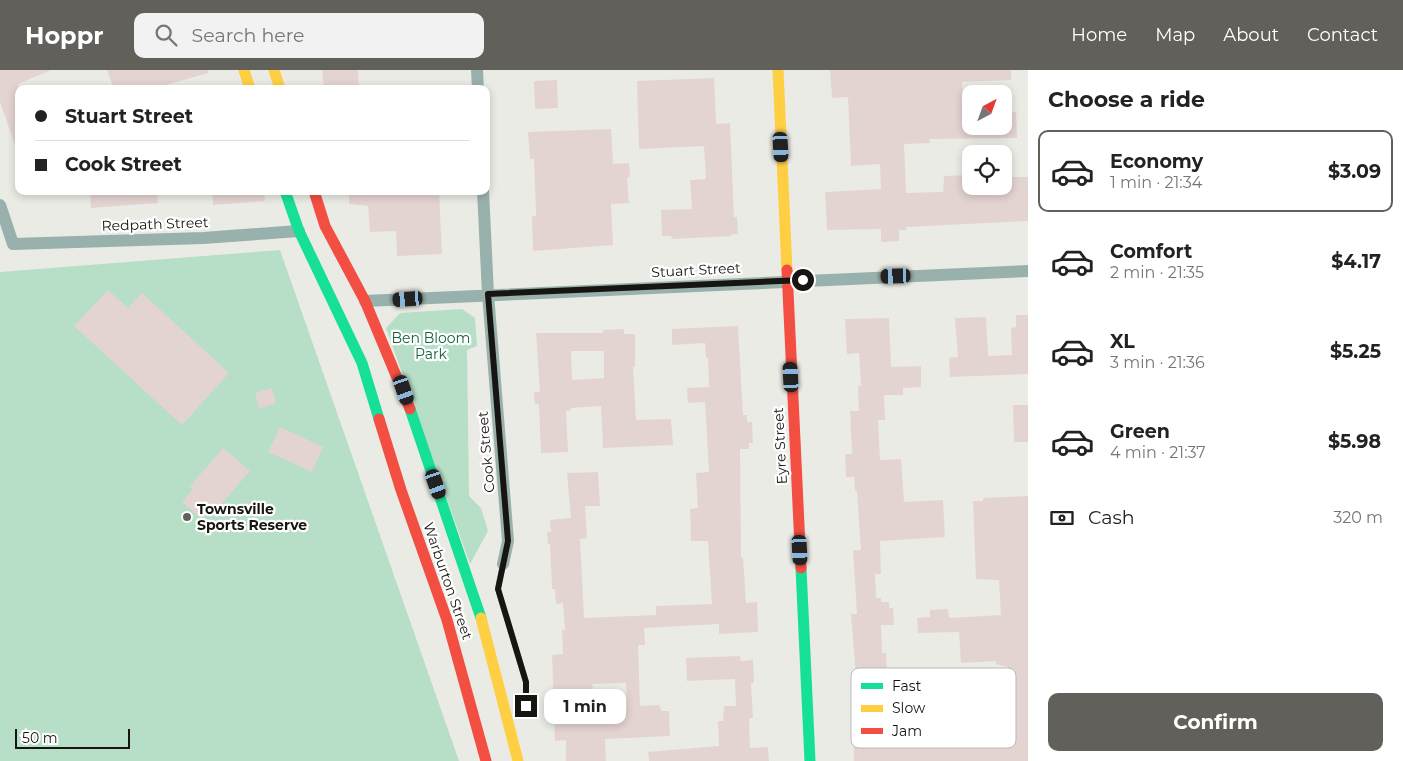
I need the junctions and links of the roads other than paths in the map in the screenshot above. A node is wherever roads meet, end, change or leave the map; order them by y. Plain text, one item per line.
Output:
1 (244, 70) edge
2 (274, 70) edge
3 (477, 70) edge
4 (778, 70) edge
5 (249, 85) edge
6 (279, 85) edge
7 (478, 85) edge
8 (286, 195) edge
9 (315, 195) edge
10 (483, 195) edge
11 (0, 205) edge
12 (299, 231) junction
13 (1028, 271) edge
14 (787, 281) junction
15 (488, 294) junction
16 (365, 301) junction
17 (503, 564) joint
18 (526, 706) dead end
19 (486, 761) edge
20 (518, 761) edge
21 (810, 761) edge

1 - 5 main road
2 - 6 main road
3 - 7 street
4 - 14 main road, Eyre Street
8 - 12 main road, Warburton Street
9 - 16 main road, Warburton Street
10 - 15 street, Cook Street
11 - 12 street, Redpath Street
12 - 19 main road, Warburton Street
13 - 14 street, Stuart Street
14 - 15 street, Stuart Street
14 - 21 main road, Eyre Street
15 - 16 street, Stuart Street
15 - 17 street, Cook Street
16 - 20 main road, Warburton Street
17 - 18 lane, Cook Street

